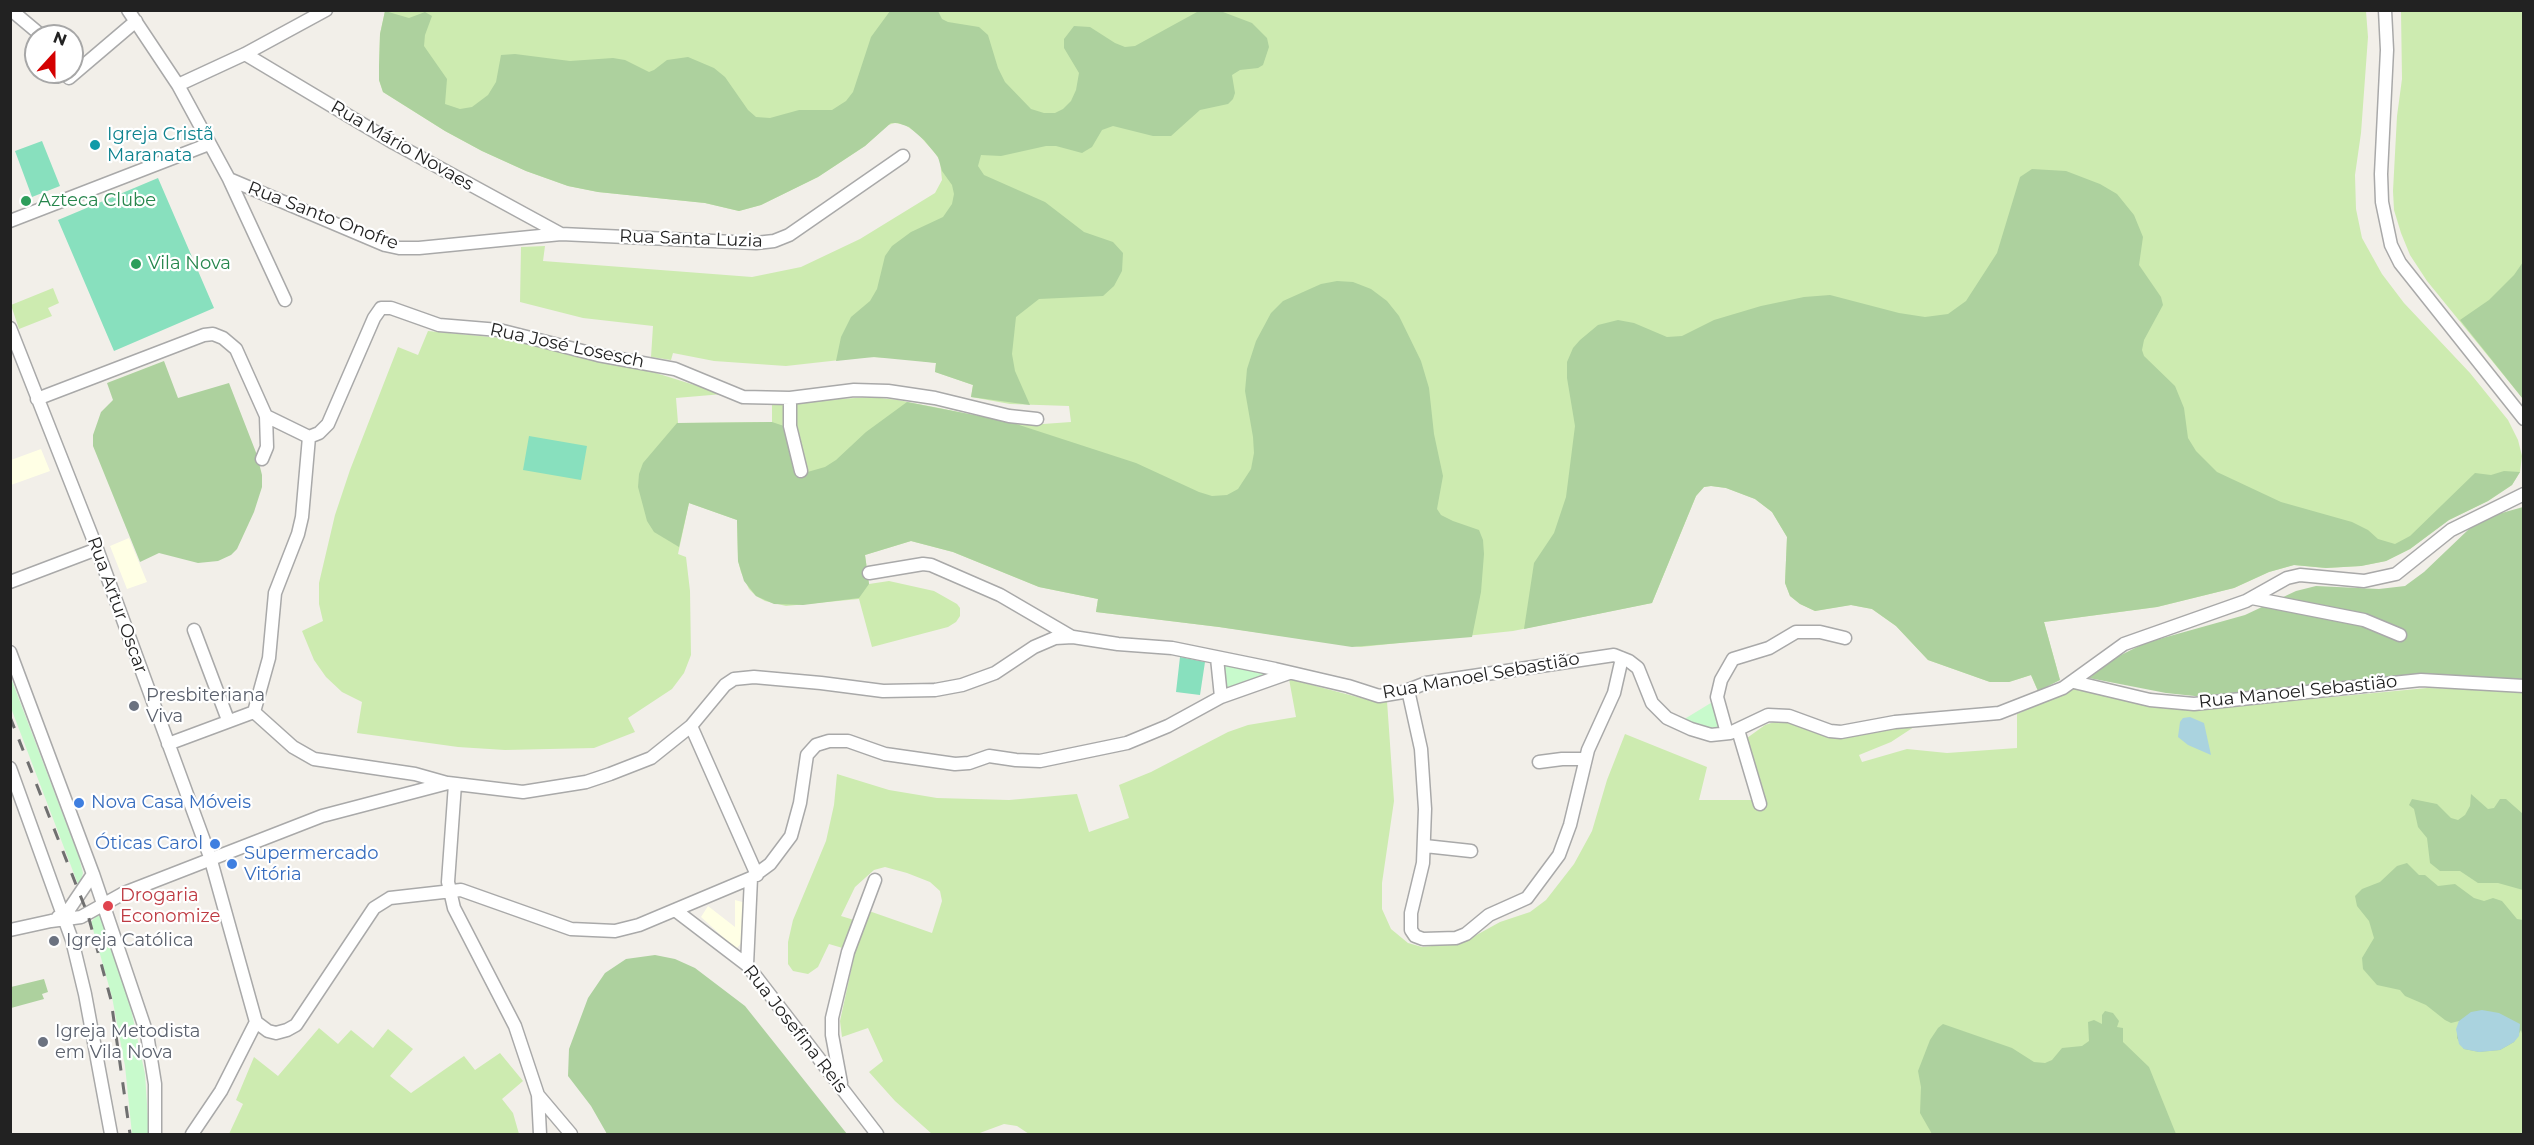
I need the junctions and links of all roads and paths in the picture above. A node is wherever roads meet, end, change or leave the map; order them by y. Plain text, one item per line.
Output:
1 (11, 10) edge
2 (326, 10) edge
3 (2385, 10) edge
4 (132, 16) edge
5 (28, 24) edge
6 (244, 54) junction
7 (84, 63) edge
8 (178, 84) junction
9 (209, 144) junction
10 (903, 156) dead end
11 (229, 179) junction
12 (10, 221) edge
13 (561, 234) junction
14 (285, 300) dead end
15 (10, 328) edge
16 (790, 398) junction
17 (37, 399) junction
18 (266, 416) junction
19 (1037, 419) dead end
20 (2523, 419) edge
21 (309, 437) junction
22 (262, 459) dead end
23 (801, 471) dead end
24 (2523, 494) edge
25 (97, 549) junction
26 (870, 573) dead end
27 (10, 582) edge
28 (2252, 598) junction
29 (194, 630) dead end
30 (2400, 635) dead end
31 (1073, 637) junction
32 (1845, 638) dead end
33 (10, 652) edge
34 (1216, 658) junction
35 (1622, 658) junction
36 (1289, 673) junction
37 (2068, 685) junction
38 (2523, 686) edge
39 (1408, 690) junction
40 (1221, 697) junction
41 (254, 712) junction
42 (228, 720) junction
43 (691, 726) junction
44 (1733, 731) junction
45 (168, 744) junction
46 (1585, 759) junction
47 (1539, 762) dead end
48 (10, 768) edge
49 (451, 784) junction
50 (1760, 804) dead end
51 (1425, 846) junction
52 (1471, 851) dead end
53 (210, 857) junction
54 (93, 874) junction
55 (754, 877) junction
56 (875, 880) dead end
57 (449, 891) junction
58 (104, 905) junction
59 (675, 910) junction
60 (65, 917) junction
61 (10, 930) edge
62 (747, 965) junction
63 (256, 1022) junction
64 (842, 1088) junction
65 (538, 1095) junction
66 (111, 1134) edge
67 (155, 1134) edge
68 (192, 1134) edge
69 (540, 1134) edge
70 (571, 1134) edge
71 (877, 1134) edge

1 - 5 street
2 - 6 street
3 - 20 street
4 - 7 street
4 - 8 street
6 - 8 street
6 - 13 street, Rua Mário Novaes
8 - 9 street
9 - 11 street
9 - 12 street
10 - 13 street, Rua Santa Luzia
11 - 13 street, Rua Santo Onofre
11 - 14 street
15 - 17 street, Rua Artur Oscar
16 - 19 street, Rua José Losesch
16 - 21 street, Rua José Losesch
16 - 23 street
17 - 18 street
17 - 25 street, Rua Artur Oscar
18 - 21 street
18 - 22 street
21 - 41 street
24 - 28 street
25 - 27 street
25 - 45 street, Rua Artur Oscar
26 - 31 street
28 - 30 street
28 - 37 street
29 - 42 street
31 - 34 street, Rua Manoel Sebastião
31 - 43 street
32 - 44 street
33 - 54 street
34 - 36 street, Rua Manoel Sebastião
34 - 40 street
35 - 39 street, Rua Manoel Sebastião
35 - 44 street
35 - 46 street
36 - 39 street, Rua Manoel Sebastião
36 - 40 street
37 - 38 street, Rua Manoel Sebastião
37 - 44 street
39 - 51 street
40 - 55 street
41 - 42 street
41 - 49 street
42 - 45 street
43 - 49 street
43 - 55 street
44 - 50 street
45 - 53 street, Rua Artur Oscar
46 - 47 street
46 - 51 street
48 - 60 street
49 - 53 street
49 - 57 street
51 - 52 street
53 - 58 street
53 - 63 street, Rua Artur Oscar
54 - 58 street
54 - 60 street
55 - 59 street
55 - 62 street
56 - 64 street
57 - 59 street
57 - 63 street
57 - 65 street
58 - 60 street
58 - 67 street
59 - 62 street, Rua Josefina Reis
60 - 61 street
60 - 66 street
62 - 64 street, Rua Josefina Reis
63 - 68 street
64 - 71 street, Rua Josefina Reis
65 - 69 street
65 - 70 street

